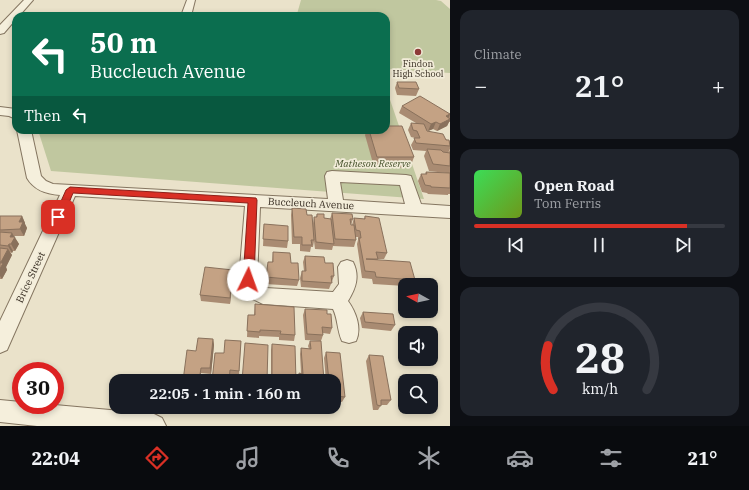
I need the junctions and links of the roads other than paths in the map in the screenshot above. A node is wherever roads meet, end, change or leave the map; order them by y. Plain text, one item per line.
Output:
1 (29, 0) edge
2 (191, 0) edge
3 (18, 12) edge
4 (187, 12) edge
5 (12, 18) edge
6 (0, 31) edge
7 (0, 110) edge
8 (12, 112) edge
9 (25, 134) edge
10 (70, 190) junction
11 (253, 200) junction
12 (336, 204) junction
13 (414, 209) junction
14 (450, 212) edge
15 (347, 267) dead end
16 (338, 301) junction
17 (349, 334) dead end
18 (0, 343) edge
19 (0, 411) edge
20 (154, 426) edge

1 - 3 street
2 - 4 street
5 - 6 street
7 - 8 street
9 - 10 street, Buccleuch Avenue
10 - 11 street, Buccleuch Avenue
10 - 18 street, Brice Street
11 - 12 street, Buccleuch Avenue
11 - 16 street
12 - 13 street, Buccleuch Avenue
12 - 13 street
13 - 14 street, Buccleuch Avenue
15 - 16 street
16 - 17 street
19 - 20 street

